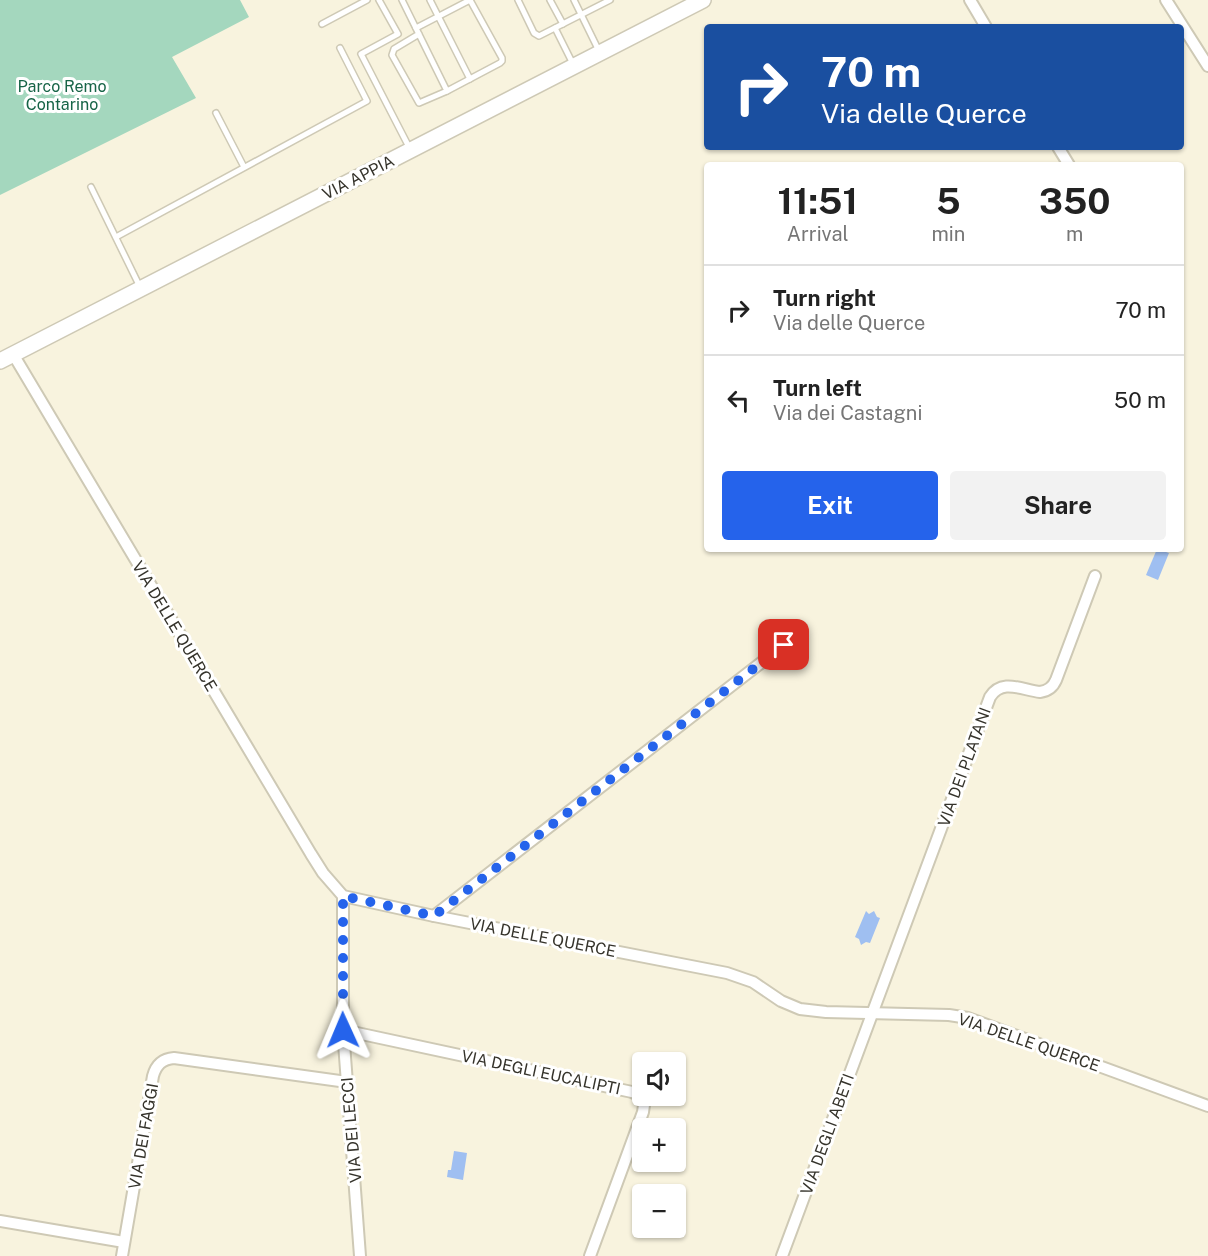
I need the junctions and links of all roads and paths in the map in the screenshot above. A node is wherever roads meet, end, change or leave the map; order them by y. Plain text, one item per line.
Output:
1 (367, 0) edge
2 (379, 0) edge
3 (402, 0) edge
4 (430, 0) edge
5 (470, 0) edge
6 (518, 0) edge
7 (550, 0) edge
8 (574, 0) edge
9 (610, 0) edge
10 (970, 0) edge
11 (1166, 0) edge
12 (694, 2) edge
13 (581, 15) junction
14 (438, 17) junction
15 (321, 24) dead end
16 (563, 24) junction
17 (984, 24) edge
18 (1181, 24) edge
19 (555, 27) junction
20 (1184, 28) edge
21 (418, 31) junction
22 (340, 48) dead end
23 (600, 53) junction
24 (574, 66) junction
25 (1208, 66) edge
26 (470, 79) junction
27 (447, 91) junction
28 (216, 113) dead end
29 (411, 150) junction
30 (244, 167) junction
31 (91, 187) dead end
32 (116, 237) junction
33 (141, 289) junction
34 (7, 357) edge
35 (1095, 576) dead end
36 (784, 645) dead end
37 (343, 896) junction
38 (434, 916) junction
39 (873, 1012) junction
40 (343, 1030) junction
41 (347, 1082) junction
42 (1208, 1106) edge
43 (0, 1221) edge
44 (124, 1242) junction
45 (122, 1256) edge
46 (360, 1256) edge
47 (590, 1256) edge
48 (782, 1256) edge

1 - 15 lane
2 - 29 lane
3 - 21 lane
4 - 14 lane
5 - 14 lane
5 - 26 lane
6 - 19 lane
7 - 16 lane
8 - 13 lane
9 - 13 lane
10 - 17 street
11 - 18 street
12 - 23 street, VIA APPIA
13 - 16 lane
13 - 23 lane
14 - 21 lane
14 - 26 lane
16 - 19 lane
19 - 24 lane
20 - 25 street
21 - 27 lane
21 - 27 lane
22 - 30 lane
23 - 24 street, VIA APPIA
24 - 29 street, VIA APPIA
26 - 27 lane
28 - 30 lane
29 - 33 street, VIA APPIA
30 - 32 lane
31 - 32 lane
32 - 33 lane
33 - 34 street, VIA APPIA
34 - 37 street, VIA DELLE QUERCE
35 - 39 street, VIA DEI PLATANI
36 - 38 street
37 - 38 street, VIA DELLE QUERCE
37 - 40 street, VIA DEI LECCI
38 - 39 street, VIA DELLE QUERCE
39 - 42 street, VIA DELLE QUERCE
39 - 48 street, VIA DEGLI ABETI
40 - 41 street, VIA DEI LECCI
40 - 47 street, VIA DEGLI EUCALIPTI
41 - 44 street, VIA DEI FAGGI
41 - 46 street, VIA DEI LECCI
43 - 44 street
44 - 45 street, VIA DEI FAGGI

